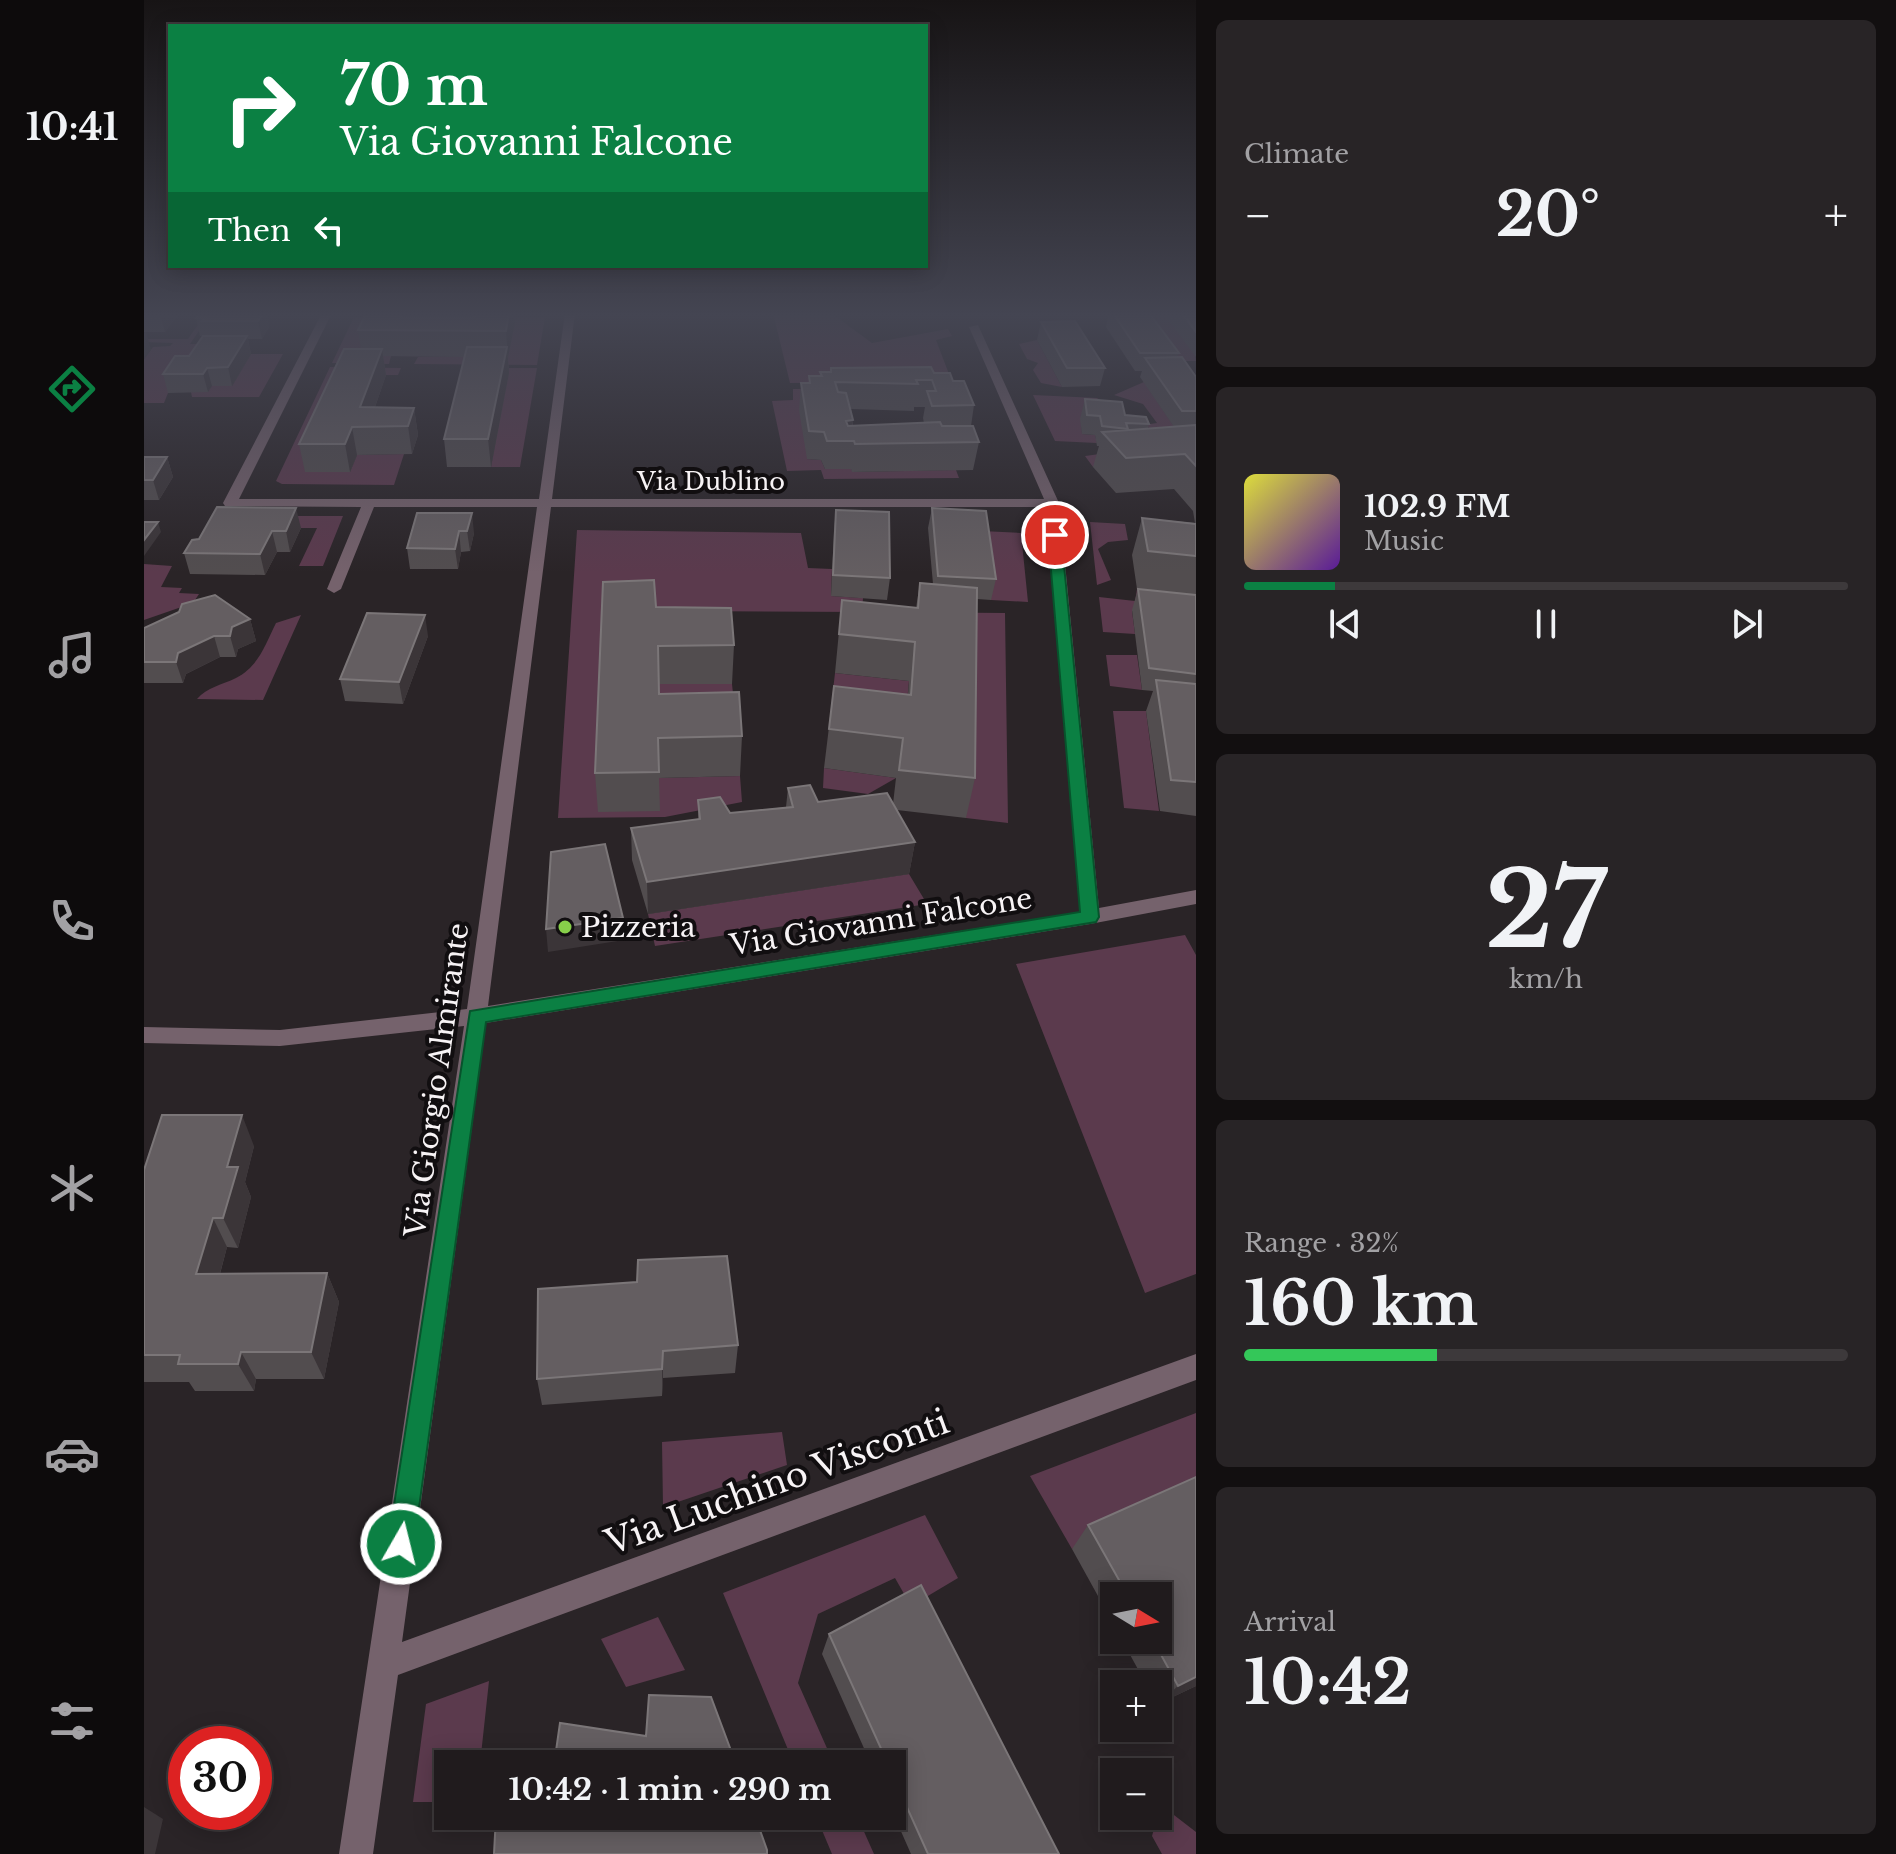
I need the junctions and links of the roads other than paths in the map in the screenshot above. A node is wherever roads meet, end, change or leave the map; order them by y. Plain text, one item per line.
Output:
1 (283, 400) edge
2 (560, 400) edge
3 (1006, 400) edge
4 (369, 503) junction
5 (547, 503) junction
6 (1052, 503) junction
7 (334, 589) dead end
8 (1196, 897) edge
9 (1090, 917) junction
10 (477, 1016) junction
11 (144, 1035) edge
12 (1196, 1367) edge
13 (383, 1665) junction
14 (356, 1854) edge

1 - 4 street, Via Dublino
2 - 5 street, Via Giorgio Almirante
3 - 6 street
4 - 5 street, Via Dublino
4 - 7 street
5 - 6 street, Via Dublino
5 - 10 street, Via Giorgio Almirante
6 - 9 street
8 - 9 street, Via Giovanni Falcone
9 - 10 street, Via Giovanni Falcone
10 - 11 street, Via Giovanni Falcone
10 - 13 street, Via Giorgio Almirante
12 - 13 street, Via Luchino Visconti
13 - 14 street, Via Giorgio Almirante

